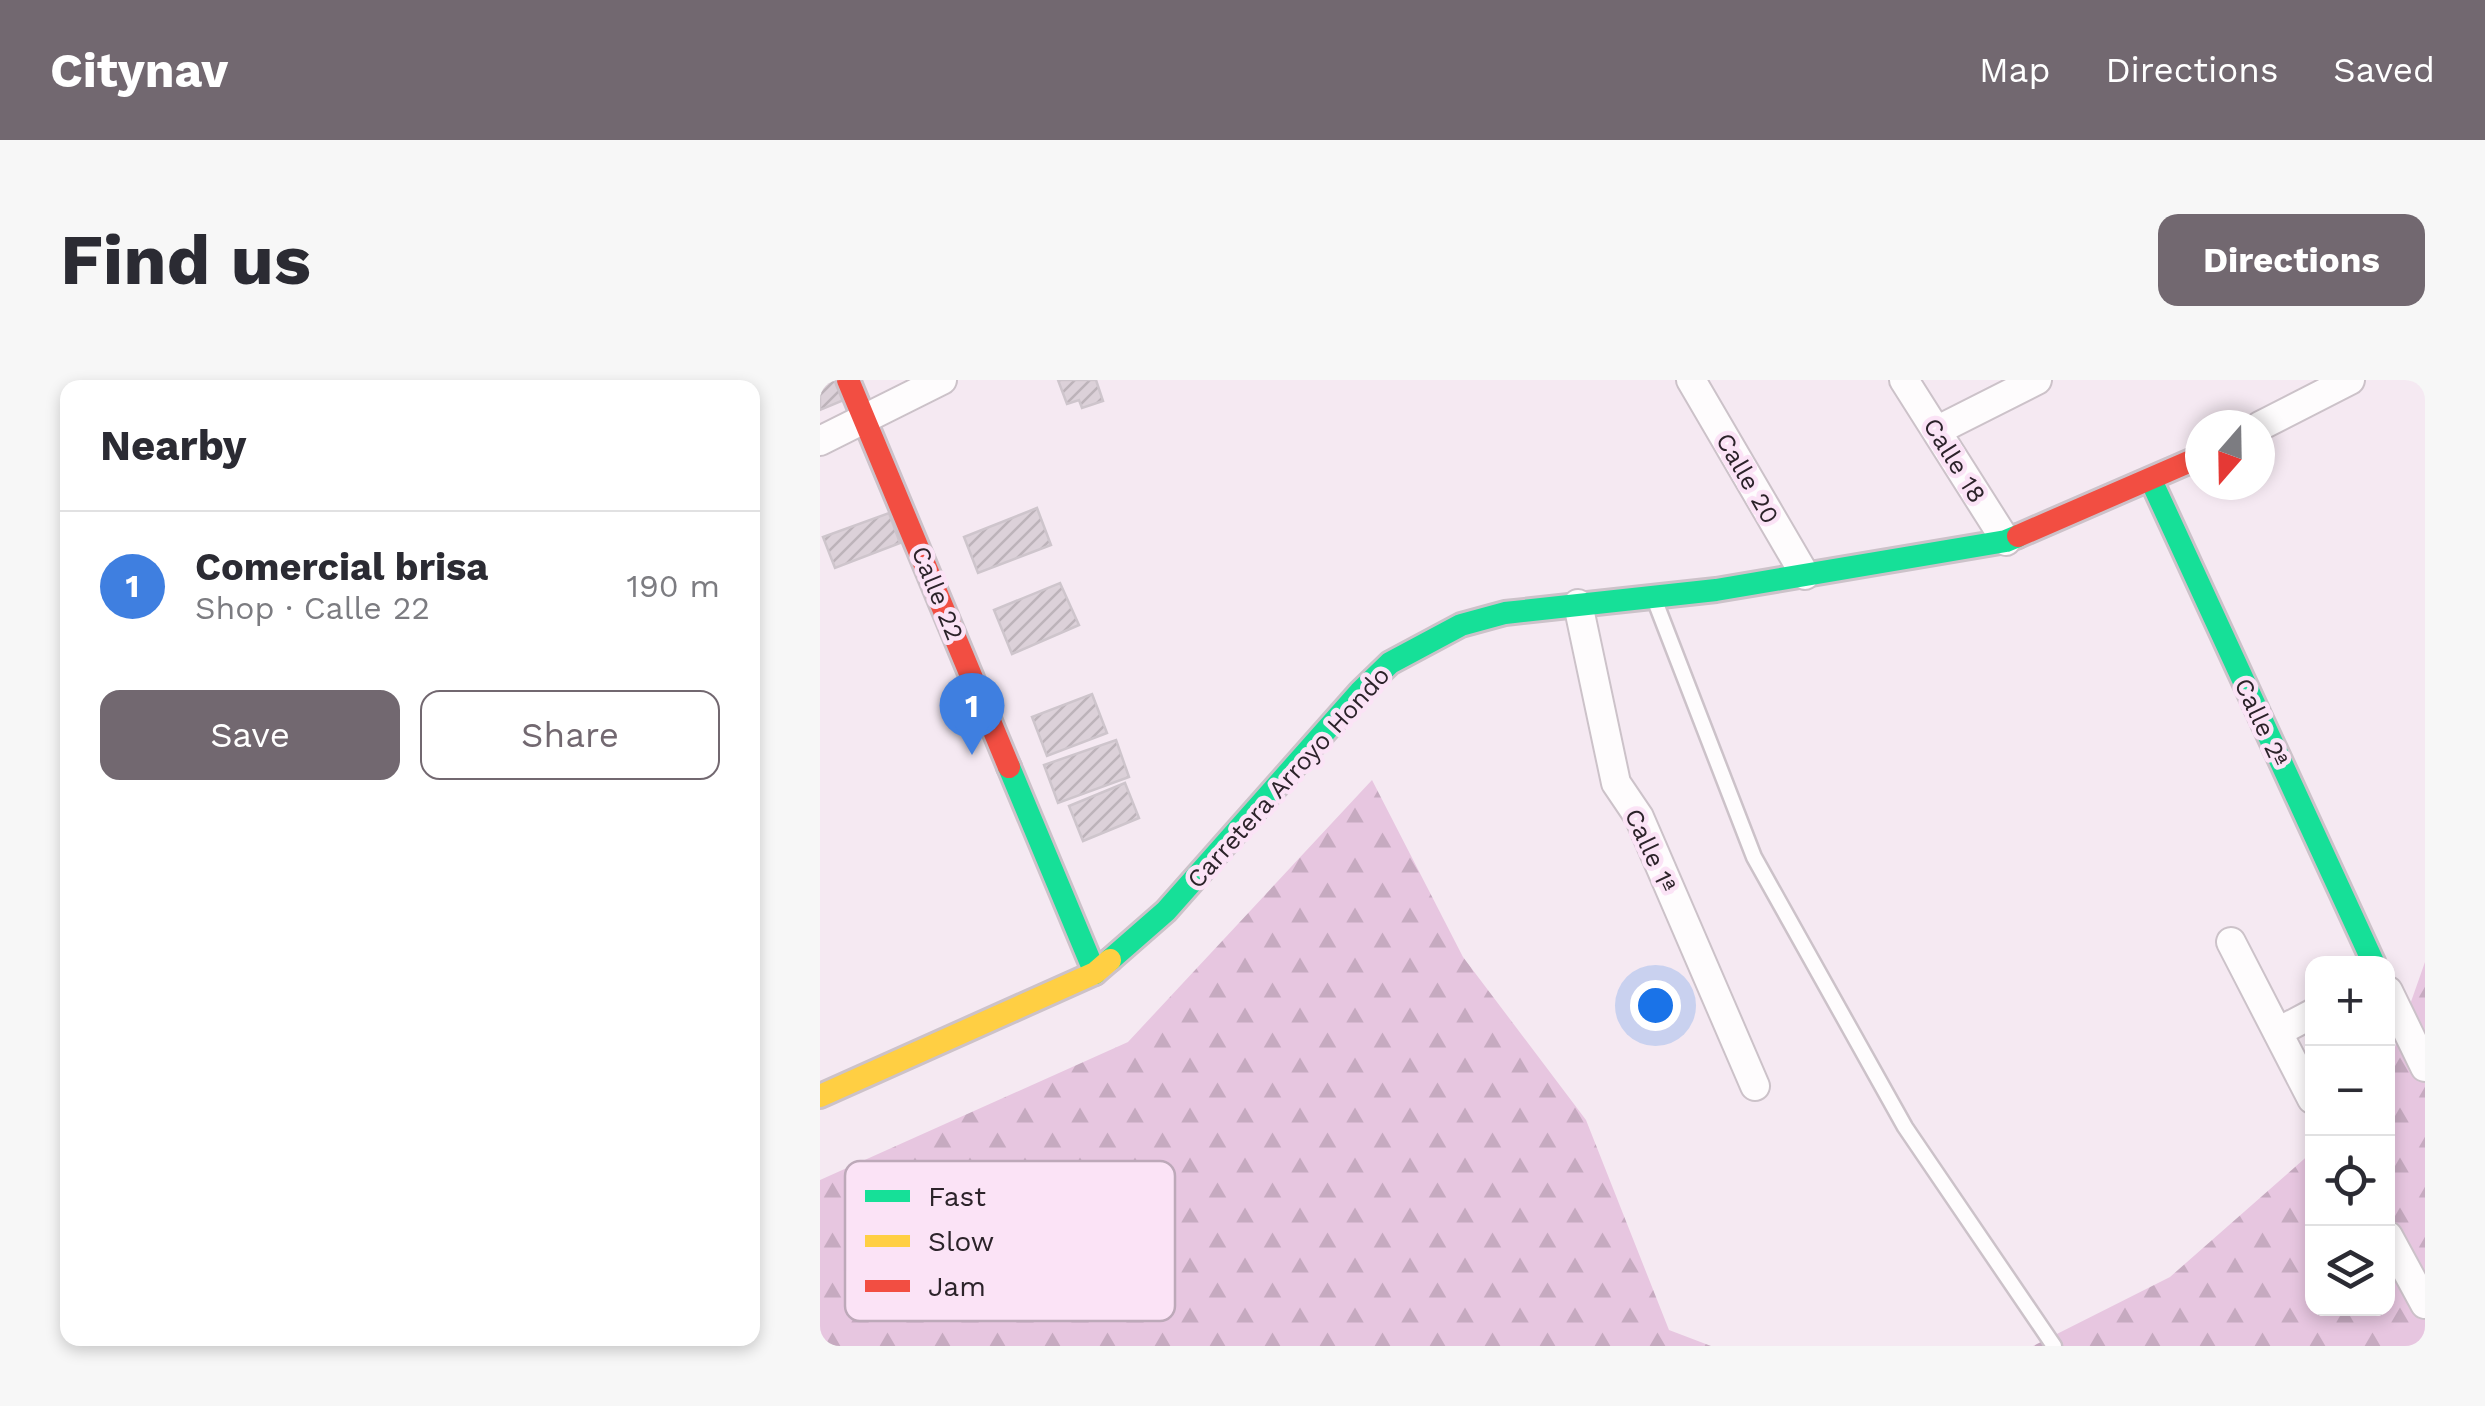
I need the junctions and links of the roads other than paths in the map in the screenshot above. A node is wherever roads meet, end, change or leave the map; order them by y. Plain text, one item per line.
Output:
1 (848, 380) edge
2 (942, 380) edge
3 (1692, 380) edge
4 (1904, 380) edge
5 (2037, 380) edge
6 (2340, 382) edge
7 (866, 416) junction
8 (2275, 418) edge
9 (1938, 430) junction
10 (820, 442) edge
11 (2185, 464) edge
12 (2151, 480) junction
13 (2006, 540) junction
14 (1805, 576) junction
15 (1652, 595) junction
16 (1578, 604) junction
17 (2231, 942) dead end
18 (2370, 956) edge
19 (1095, 973) junction
20 (2395, 1005) edge
21 (2305, 1018) edge
22 (2278, 1032) junction
23 (2425, 1067) edge
24 (2305, 1084) edge
25 (1755, 1086) dead end
26 (820, 1096) edge
27 (2395, 1249) edge
28 (2425, 1304) edge
29 (2054, 1346) edge

1 - 7 street, Calle 22
2 - 7 street
3 - 14 street, Calle 20
4 - 9 street, Calle 18
5 - 9 street
6 - 8 street
7 - 10 street
7 - 19 street, Calle 22
9 - 13 street, Calle 18
11 - 12 street, Carretera Arroyo Hondo
12 - 13 street, Carretera Arroyo Hondo
12 - 18 street, Calle 2ª
13 - 14 street, Carretera Arroyo Hondo
14 - 15 street, Carretera Arroyo Hondo
15 - 16 street, Carretera Arroyo Hondo
15 - 29 lane
16 - 19 street, Carretera Arroyo Hondo
16 - 25 street, Calle 1ª
17 - 22 street
19 - 26 street, Carretera Arroyo Hondo
20 - 23 street
21 - 22 street
22 - 24 street
27 - 28 street

